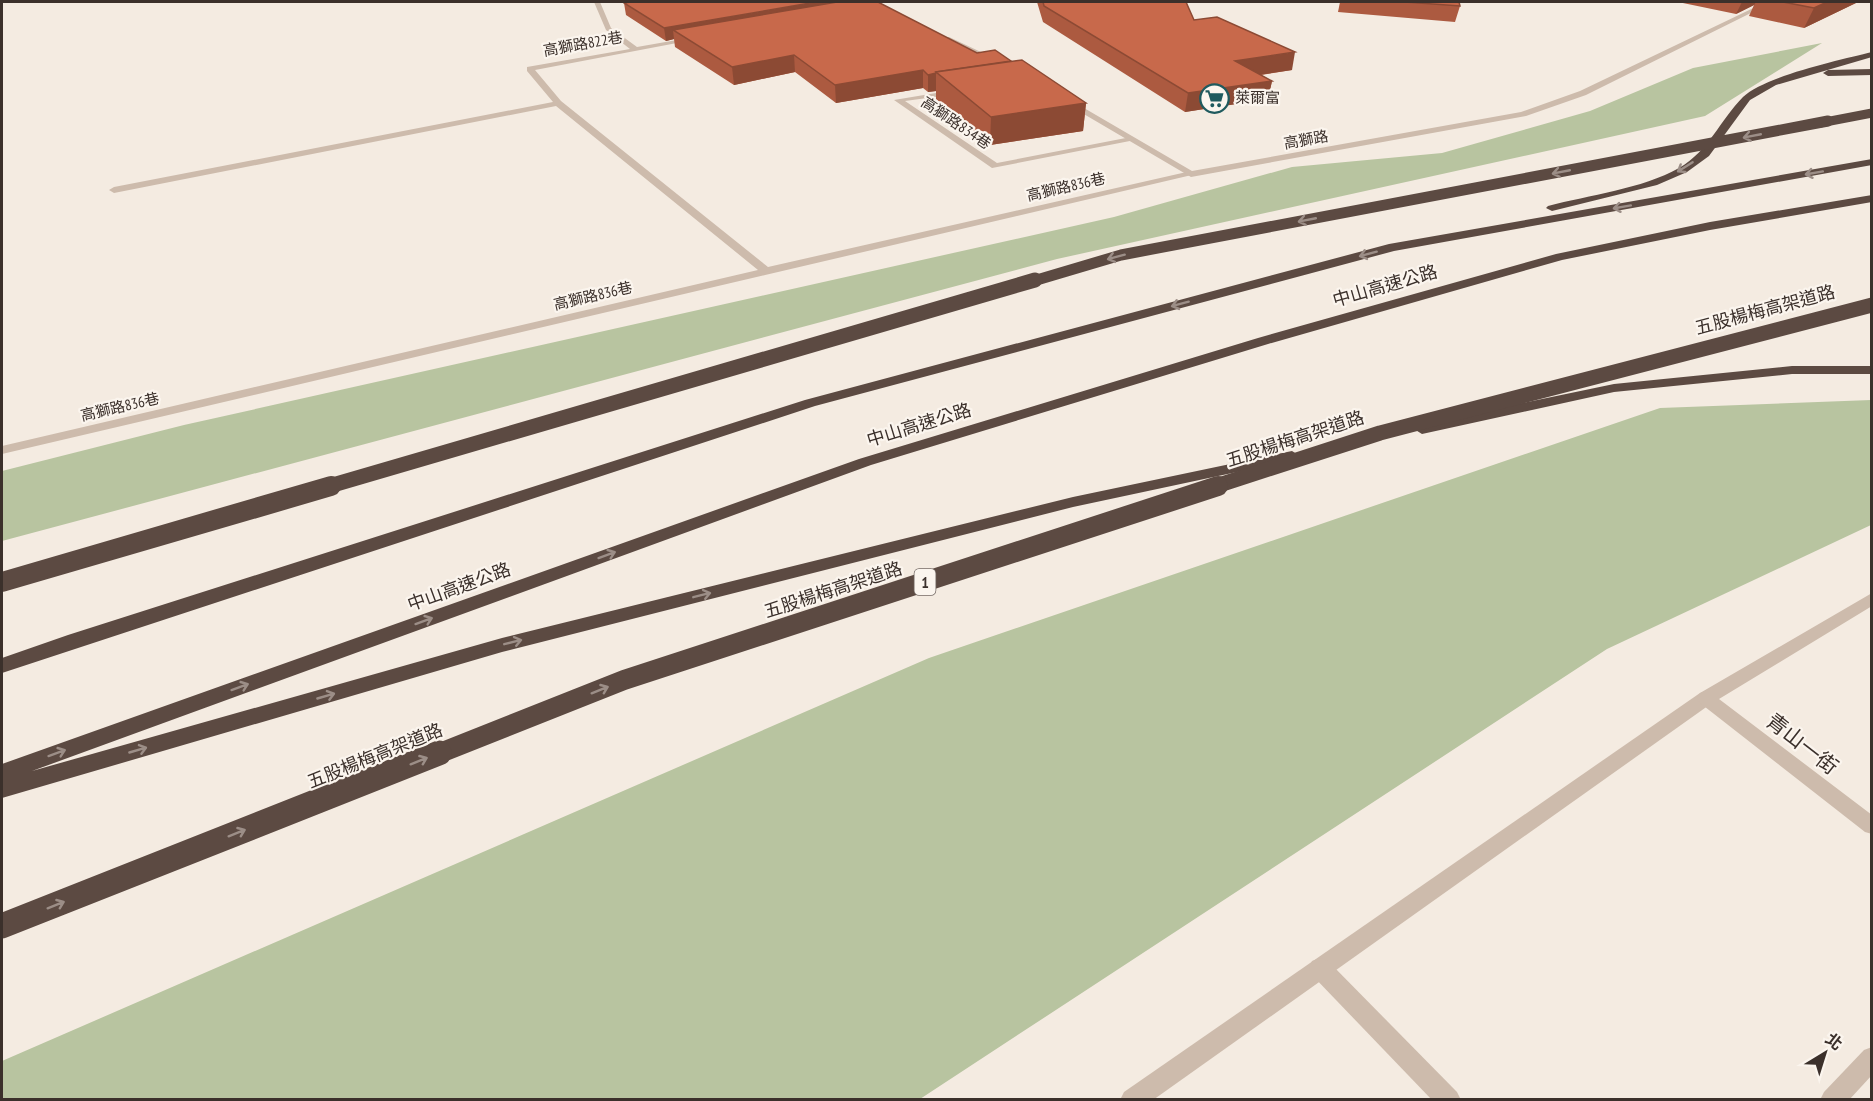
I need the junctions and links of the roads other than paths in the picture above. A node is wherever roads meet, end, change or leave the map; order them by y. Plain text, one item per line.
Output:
1 (597, 2) edge
2 (1770, 2) edge
3 (941, 35) edge
4 (705, 37) edge
5 (635, 50) junction
6 (1872, 54) edge
7 (1002, 64) edge
8 (1871, 72) edge
9 (1803, 74) junction
10 (964, 90) edge
11 (1061, 98) edge
12 (558, 103) junction
13 (1872, 113) edge
14 (1131, 140) junction
15 (1872, 162) edge
16 (1191, 174) junction
17 (114, 190) dead end
18 (1872, 198) edge
19 (1394, 247) junction
20 (766, 271) junction
21 (1872, 305) edge
22 (1872, 370) edge
23 (2, 450) edge
24 (2, 582) edge
25 (1872, 598) edge
26 (2, 666) edge
27 (1706, 698) junction
28 (2, 773) edge
29 (2, 789) edge
30 (1872, 826) edge
31 (2, 926) edge
32 (1320, 968) junction
33 (1872, 1059) edge
34 (1132, 1100) edge
35 (1449, 1100) edge
36 (1832, 1100) edge

1 - 5 street
2 - 16 street, 高獅路
3 - 7 street
4 - 5 street, 高獅路822巷
5 - 12 street, 高獅路822巷
6 - 9 highway
8 - 9 highway
9 -> 19 highway
10 - 14 street, 高獅路834巷
11 - 14 street
12 - 17 street
12 - 20 street, 高獅路822巷
13 -> 24 highway, bridge
14 - 16 street
15 -> 19 highway, 中山高速公路
16 - 20 street, 高獅路836巷
28 -> 18 highway, 中山高速公路
19 -> 26 highway, 中山高速公路
20 - 23 street, 高獅路836巷
31 -> 21 highway, 五股楊梅高架道路 / 1, bridge
29 -> 22 highway
25 - 27 street
27 - 30 street, 青山一街
27 - 32 street
32 - 34 street
32 - 35 street
33 - 36 street

